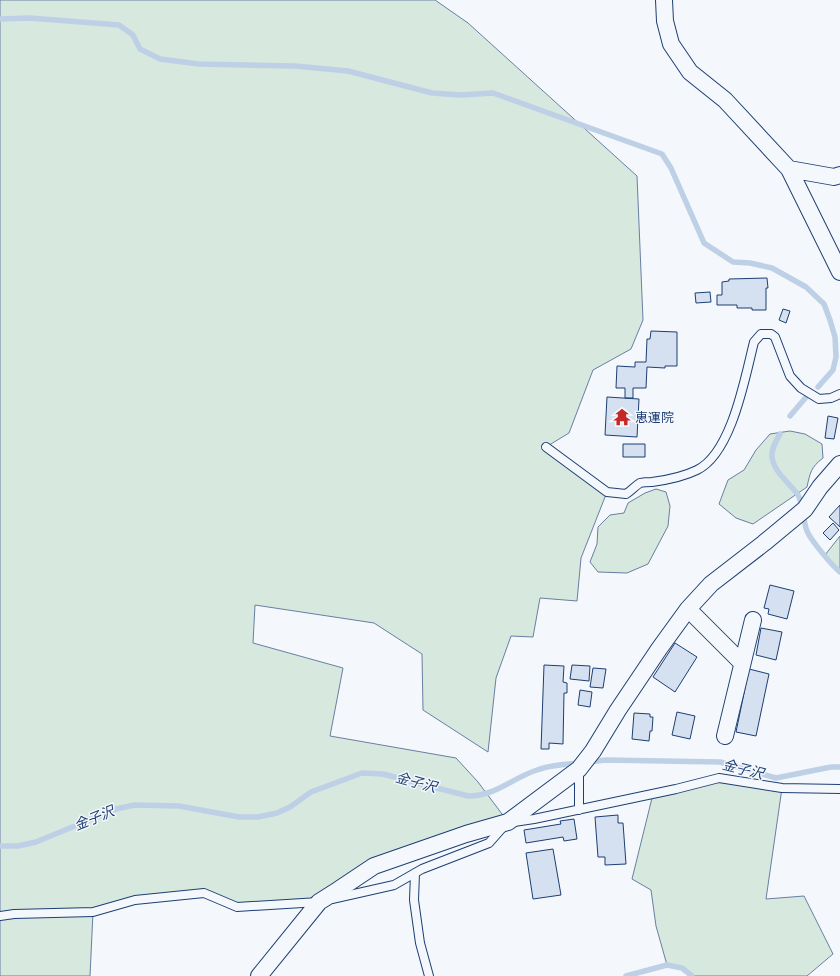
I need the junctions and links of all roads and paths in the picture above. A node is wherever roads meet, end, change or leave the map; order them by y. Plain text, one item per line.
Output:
1 (664, 0) edge
2 (789, 169) junction
3 (840, 175) edge
4 (840, 272) edge
5 (840, 394) edge
6 (546, 447) dead end
7 (840, 464) edge
8 (688, 609) junction
9 (753, 620) dead end
10 (742, 663) junction
11 (725, 736) dead end
12 (579, 769) junction
13 (840, 789) edge
14 (579, 810) junction
15 (508, 822) junction
16 (415, 873) junction
17 (320, 902) junction
18 (0, 916) edge
19 (259, 976) edge
20 (428, 976) edge

1 - 2 street
2 - 3 street
2 - 4 street
5 - 6 lane
7 - 8 street
8 - 10 street
8 - 12 street
9 - 10 street
10 - 11 street
12 - 14 lane
12 - 15 street
13 - 14 lane
14 - 15 lane
15 - 16 lane
15 - 17 street
16 - 17 lane
16 - 20 lane
17 - 18 lane
17 - 19 street

